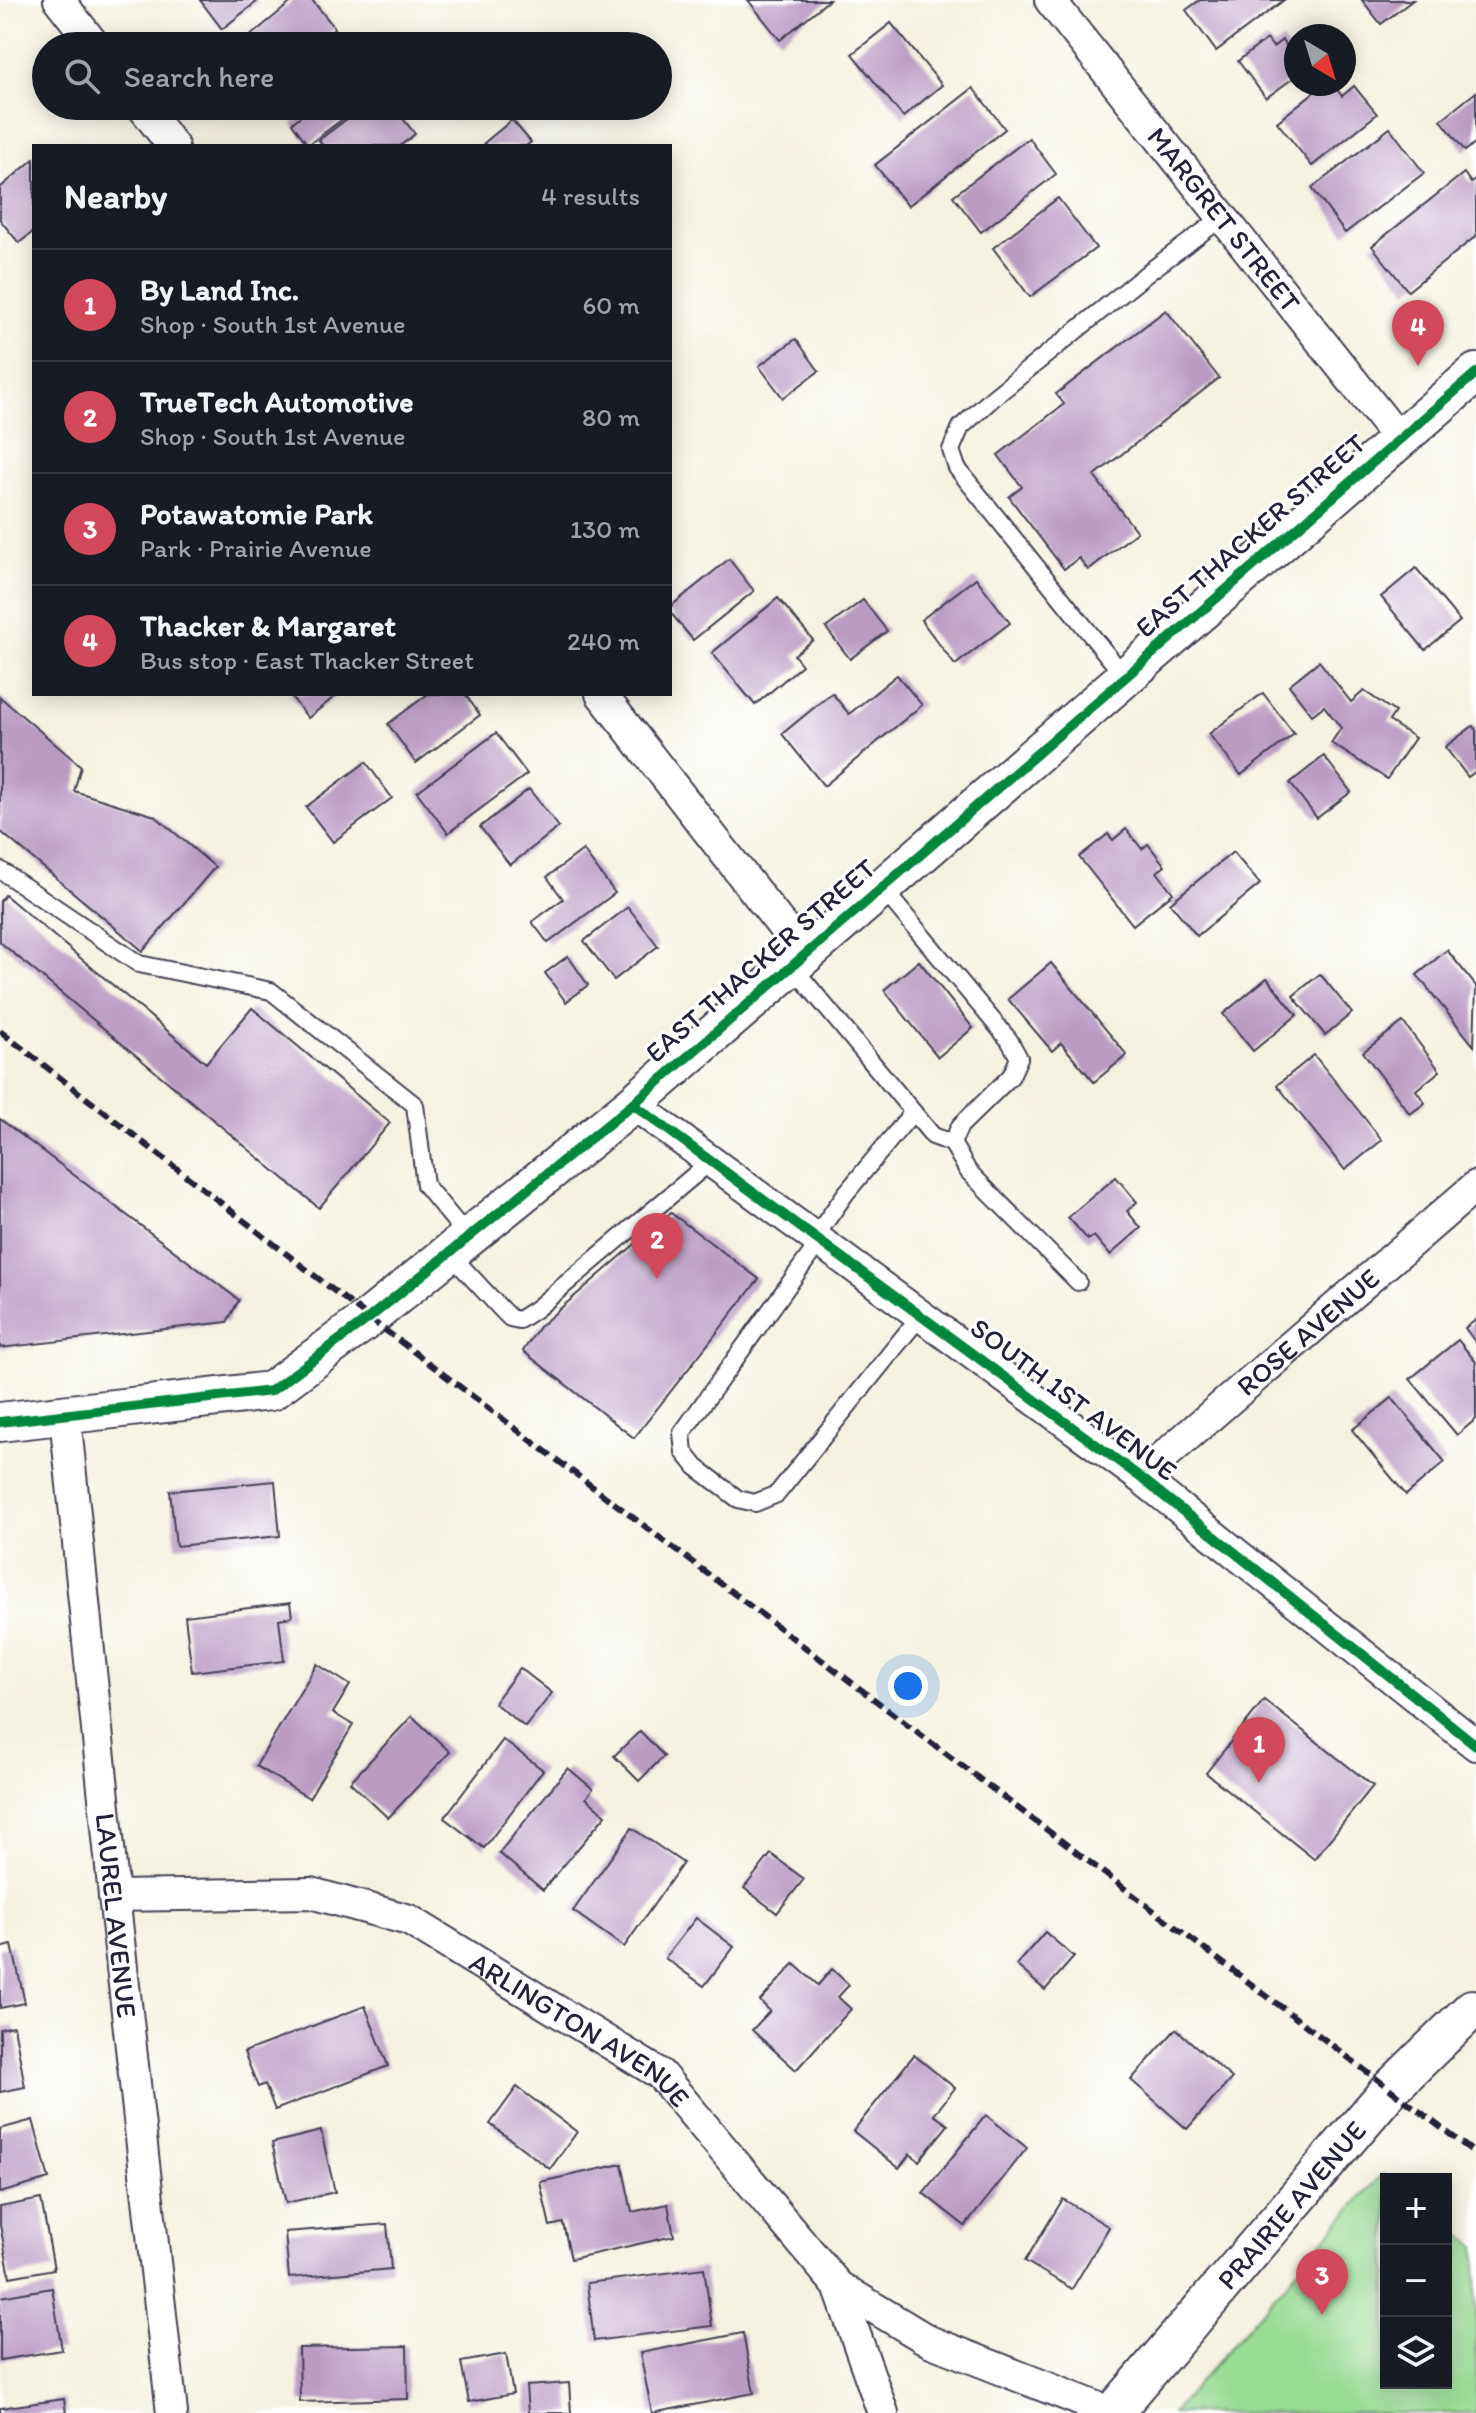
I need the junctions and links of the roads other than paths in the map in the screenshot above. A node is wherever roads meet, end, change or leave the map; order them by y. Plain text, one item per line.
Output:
1 (59, 0) edge
2 (1050, 0) edge
3 (84, 32) edge
4 (153, 120) edge
5 (171, 144) edge
6 (1223, 217) junction
7 (1476, 373) edge
8 (1398, 438) junction
9 (1124, 676) junction
10 (602, 696) edge
11 (0, 870) edge
12 (881, 887) junction
13 (797, 960) junction
14 (633, 1104) junction
15 (913, 1112) junction
16 (952, 1143) junction
17 (711, 1161) junction
18 (1476, 1186) edge
19 (818, 1239) junction
20 (459, 1245) junction
21 (1078, 1282) dead end
22 (921, 1315) junction
23 (65, 1416) junction
24 (0, 1422) edge
25 (1140, 1477) junction
26 (1476, 1745) edge
27 (114, 1896) junction
28 (1475, 2009) edge
29 (838, 2286) junction
30 (172, 2413) edge
31 (883, 2413) edge
32 (1112, 2413) edge

1 - 3 street
2 - 6 street, MARGRET STREET
4 - 5 street
6 - 8 street, MARGRET STREET
6 - 9 lane
7 - 8 street, EAST THACKER STREET
8 - 9 street, EAST THACKER STREET
9 - 12 street, EAST THACKER STREET
10 - 13 street
11 - 20 lane
12 - 13 street, EAST THACKER STREET
12 - 16 lane
13 - 14 street, EAST THACKER STREET
13 - 15 lane
14 - 17 street, SOUTH 1ST AVENUE
14 - 20 street, EAST THACKER STREET
15 - 16 lane
15 - 19 lane
16 - 21 lane
17 - 19 street, SOUTH 1ST AVENUE
17 - 20 lane
18 - 25 street, ROSE AVENUE
19 - 22 street, SOUTH 1ST AVENUE
19 - 22 lane
20 - 23 street, EAST THACKER STREET
22 - 25 street, SOUTH 1ST AVENUE
23 - 24 street, EAST THACKER STREET
23 - 27 street, LAUREL AVENUE
25 - 26 street, SOUTH 1ST AVENUE
27 - 29 street, ARLINGTON AVENUE
27 - 30 street, LAUREL AVENUE
28 - 32 street, PRAIRIE AVENUE
29 - 31 street, ARLINGTON AVENUE
29 - 32 street

